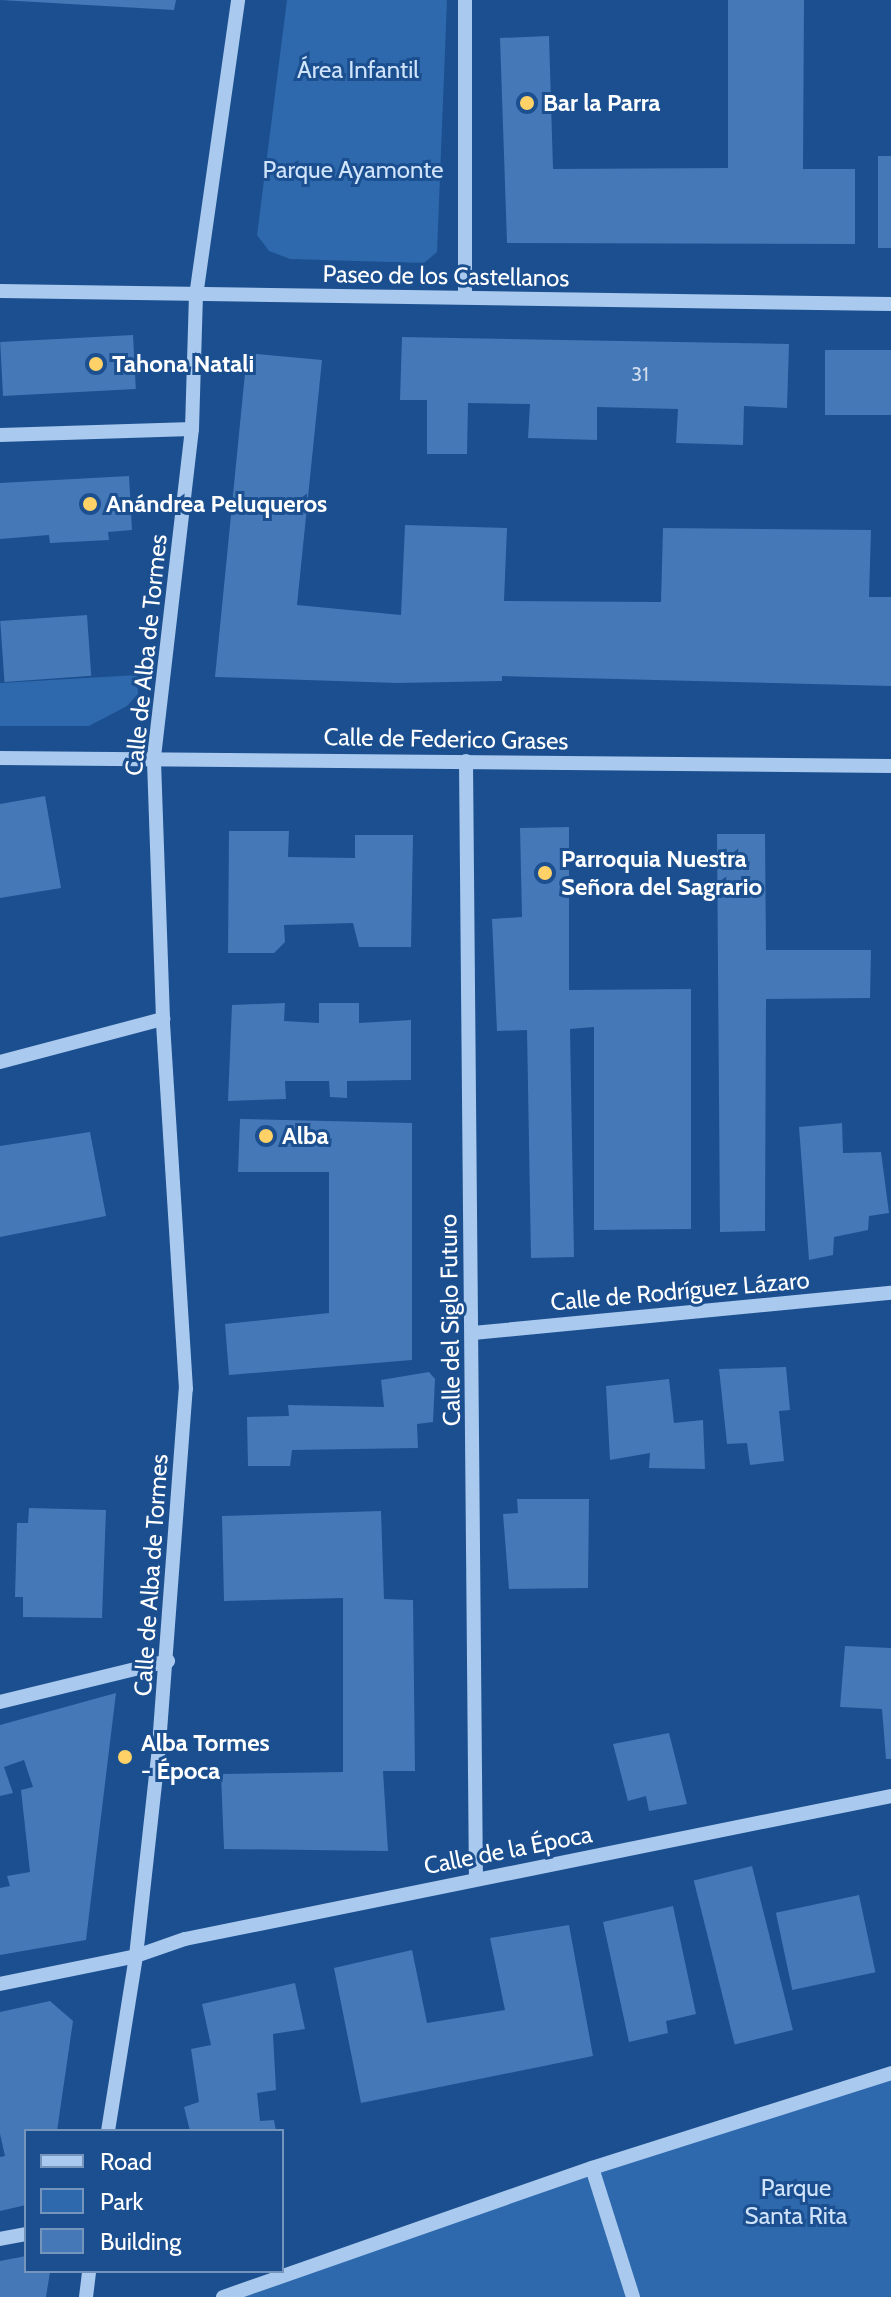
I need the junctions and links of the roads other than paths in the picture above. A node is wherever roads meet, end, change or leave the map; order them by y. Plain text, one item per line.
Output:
1 (238, 0) edge
2 (465, 0) edge
3 (0, 291) edge
4 (196, 296) junction
5 (465, 297) junction
6 (891, 304) edge
7 (192, 429) junction
8 (0, 435) edge
9 (154, 757) junction
10 (0, 758) edge
11 (466, 761) junction
12 (891, 766) edge
13 (163, 1019) junction
14 (0, 1062) edge
15 (891, 1293) edge
16 (473, 1333) junction
17 (168, 1661) junction
18 (0, 1702) edge
19 (891, 1796) edge
20 (476, 1879) junction
21 (136, 1956) junction
22 (0, 1984) edge
23 (891, 2073) edge
24 (108, 2129) edge
25 (592, 2168) junction
26 (24, 2234) edge
27 (0, 2239) edge
28 (89, 2273) edge
29 (86, 2297) edge
30 (223, 2297) edge
31 (633, 2297) edge

1 - 4 street, Calle de Alba de Tormes
2 - 5 street
3 - 4 street, Paseo de los Castellanos
4 - 5 street, Paseo de los Castellanos
4 - 7 street, Calle de Alba de Tormes
5 - 6 street, Paseo de los Castellanos
7 - 8 street
7 - 9 street, Calle de Alba de Tormes
9 - 10 street, Calle de Federico Grases
9 - 11 street, Calle de Federico Grases
9 - 13 street, Calle de Alba de Tormes
11 - 12 street, Calle de Federico Grases
11 - 16 street, Calle del Siglo Futuro
13 - 14 street
13 - 17 street, Calle de Alba de Tormes
15 - 16 street, Calle de Rodríguez Lázaro
16 - 20 street, Calle del Siglo Futuro
17 - 18 street
17 - 21 street, Calle de Alba de Tormes
19 - 20 street, Calle de la Época
20 - 21 street, Calle de la Época
21 - 22 street, Calle de la Época
21 - 24 street, Calle de Alba de Tormes
23 - 25 street
25 - 30 street
25 - 31 street
26 - 27 street
28 - 29 street

